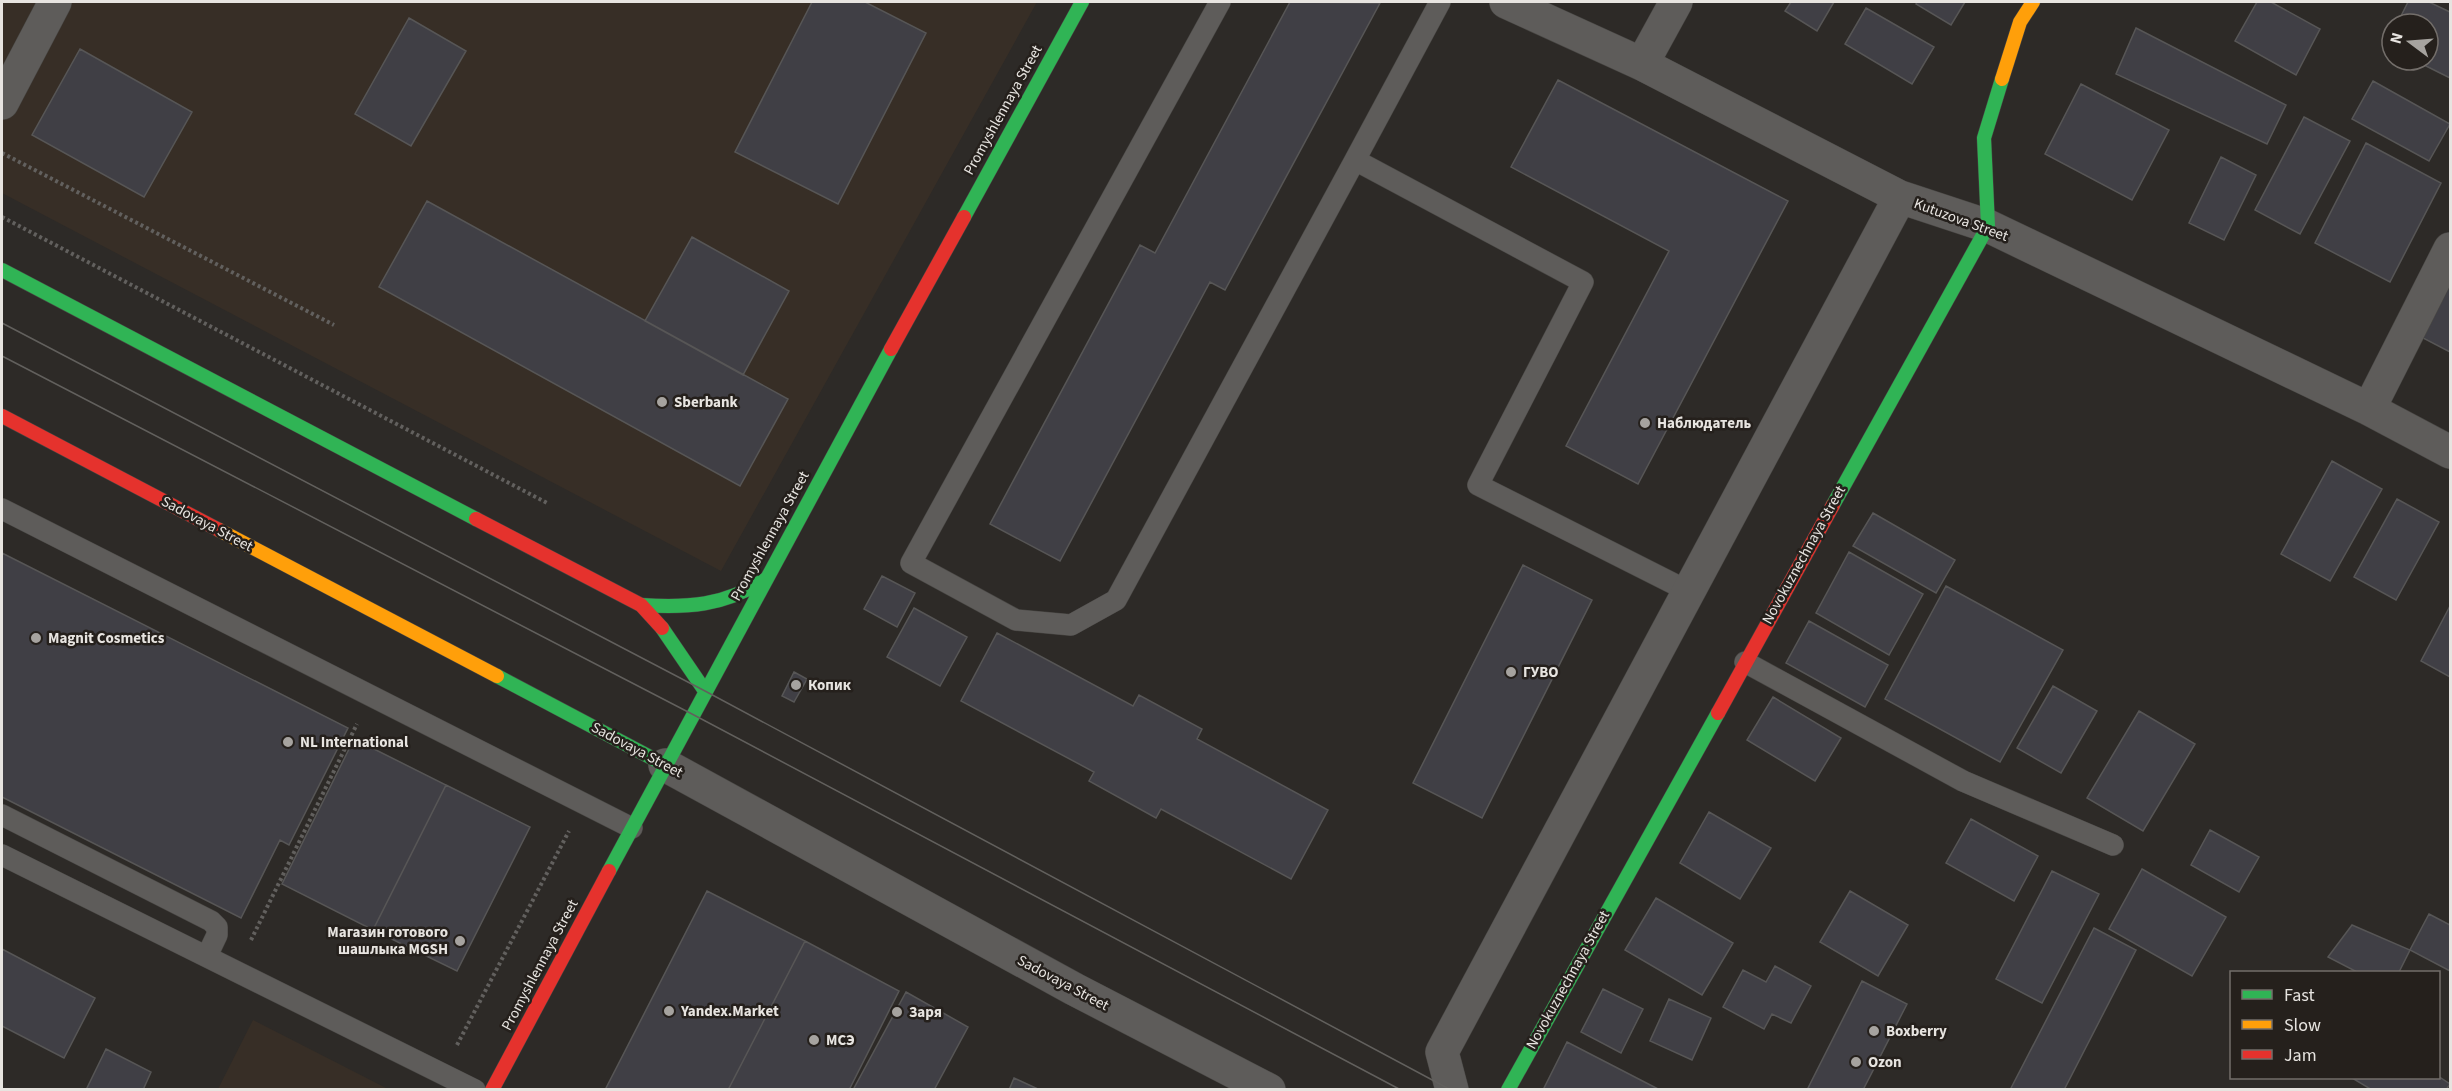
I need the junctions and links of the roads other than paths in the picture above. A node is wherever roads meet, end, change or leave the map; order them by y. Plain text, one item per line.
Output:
1 (55, 2) edge
2 (1082, 2) edge
3 (1220, 2) edge
4 (1440, 2) edge
5 (1506, 2) edge
6 (1676, 2) edge
7 (2032, 2) edge
8 (1642, 64) junction
9 (2, 103) edge
10 (1355, 160) junction
11 (1900, 197) junction
12 (1988, 226) junction
13 (2451, 249) edge
14 (2, 270) edge
15 (2369, 409) junction
16 (2, 416) edge
17 (2451, 452) edge
18 (2, 508) edge
19 (764, 580) junction
20 (1690, 592) junction
21 (640, 605) junction
22 (1745, 662) junction
23 (705, 691) junction
24 (665, 765) junction
25 (2, 815) edge
26 (632, 828) junction
27 (2113, 845) dead end
28 (2, 855) edge
29 (207, 956) junction
30 (475, 1089) edge
31 (492, 1089) edge
32 (1269, 1089) edge
33 (1452, 1089) edge
34 (1508, 1089) edge

1 - 9 street
2 - 19 main road, Promyshlennaya Street
3 - 10 lane
4 - 10 lane
5 - 8 street, Kutuzova Street
6 - 8 street
7 - 12 main road
8 - 11 street, Kutuzova Street
10 - 20 lane
11 - 12 street, Kutuzova Street
11 - 20 street
12 - 15 street, Kutuzova Street
12 - 22 main road, Novokuznechnaya Street
13 - 15 street
14 - 21 main road
15 - 17 street, Kutuzova Street
16 - 24 main road, Sadovaya Street
18 - 26 lane
19 - 21 main road
19 - 23 main road, Promyshlennaya Street
20 - 33 street
21 - 23 main road
22 - 27 lane
22 - 34 main road, Novokuznechnaya Street
23 - 24 main road, Promyshlennaya Street
24 - 26 main road, Promyshlennaya Street
24 - 32 street, Sadovaya Street
25 - 29 lane
26 - 31 main road, Promyshlennaya Street
28 - 29 lane
29 - 30 lane

